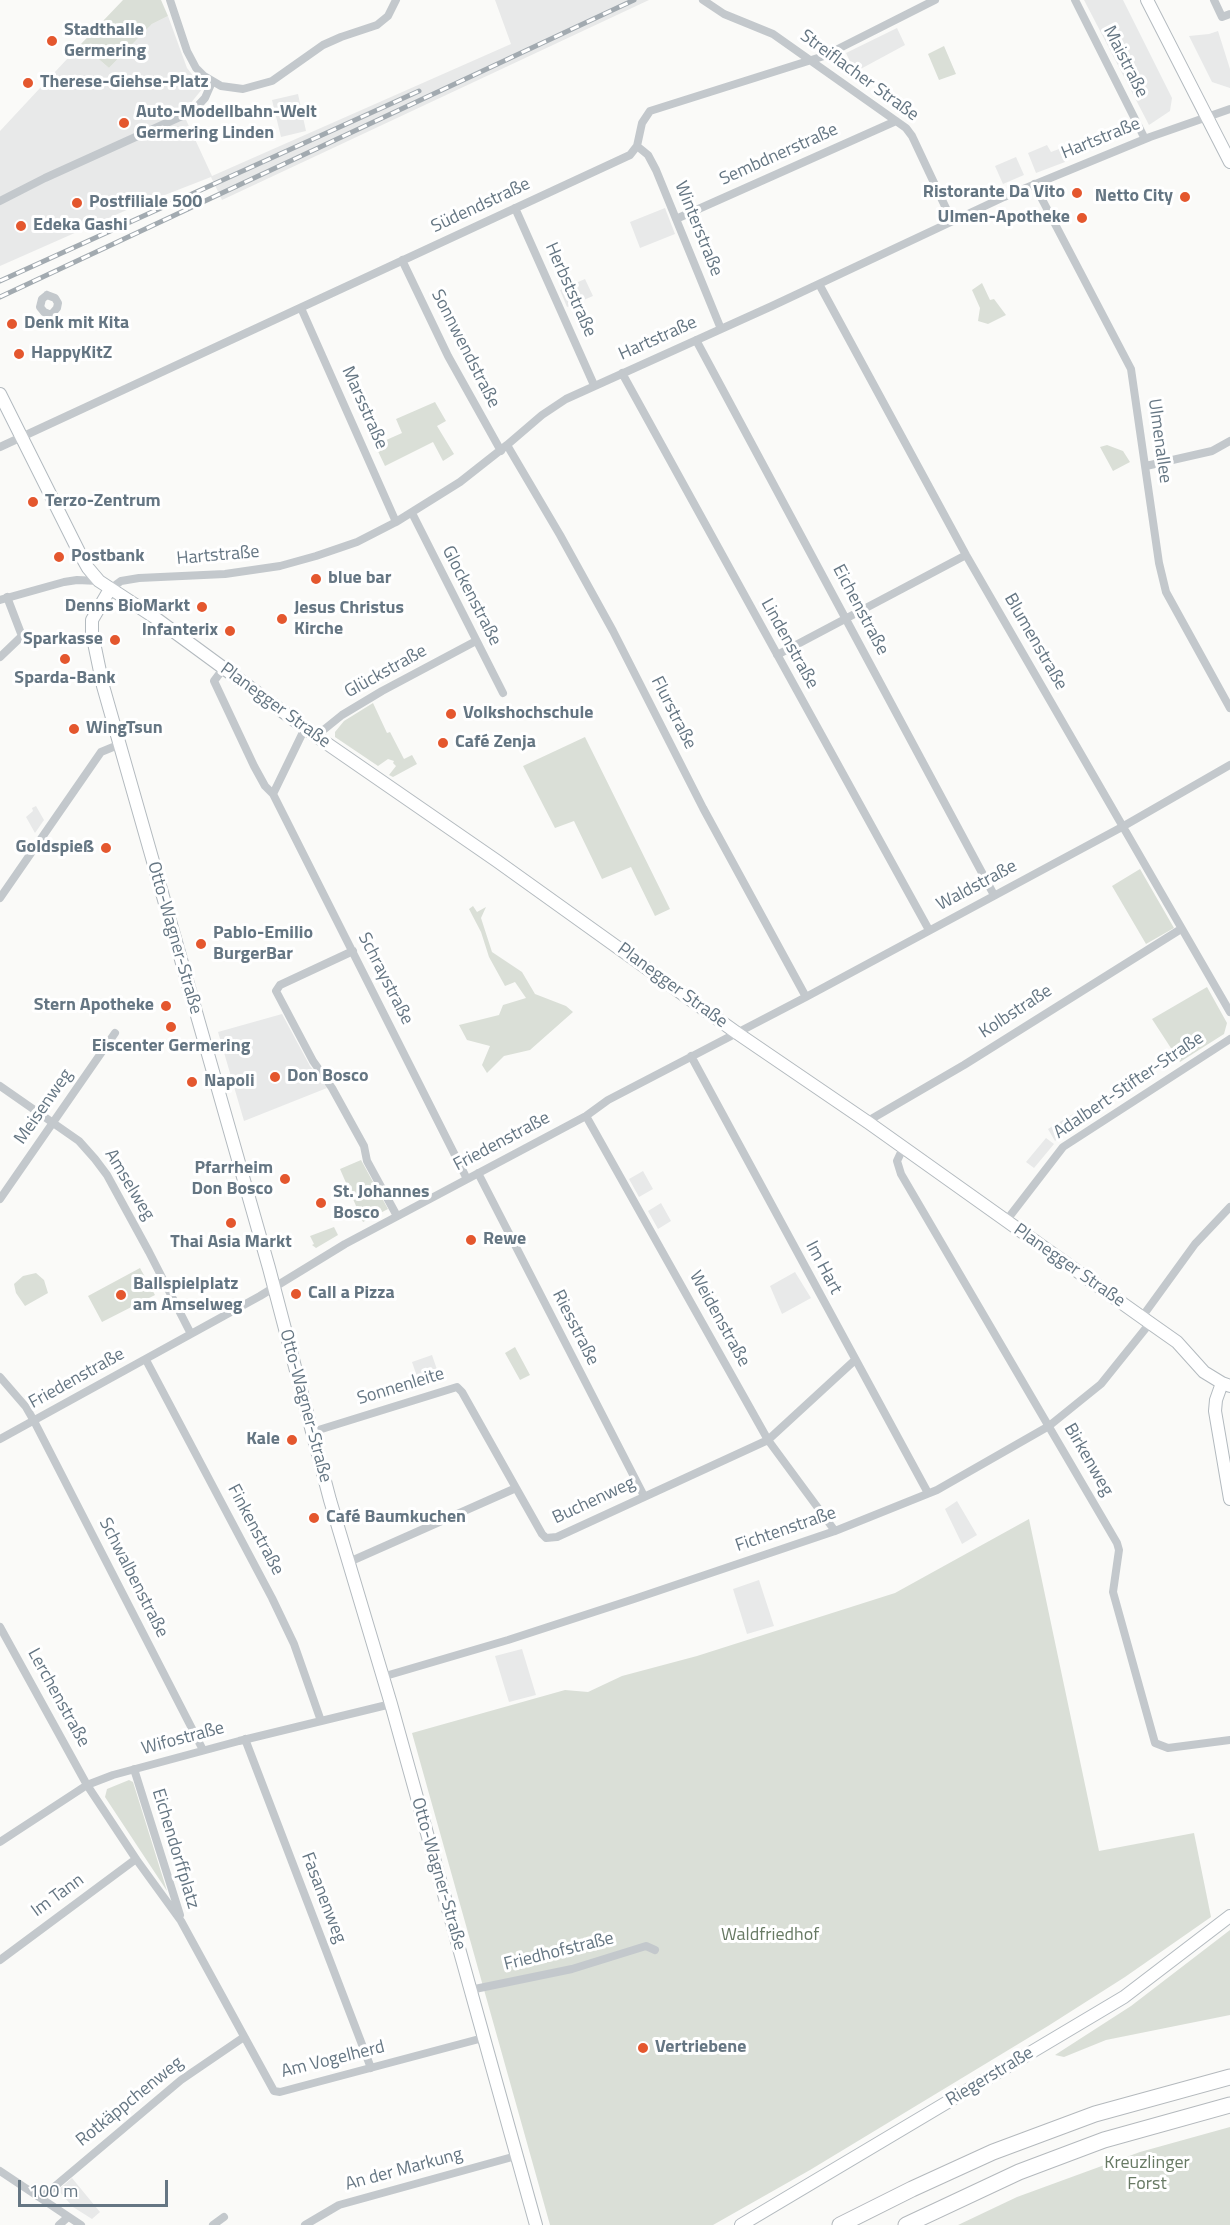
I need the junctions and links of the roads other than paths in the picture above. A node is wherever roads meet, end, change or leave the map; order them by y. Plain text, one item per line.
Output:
1 (170, 0) edge
2 (396, 0) edge
3 (703, 0) edge
4 (935, 0) edge
5 (1075, 0) edge
6 (1147, 0) edge
7 (1215, 0) edge
8 (1230, 14) edge
9 (809, 60) junction
10 (212, 82) junction
11 (1230, 109) edge
12 (1206, 118) junction
13 (896, 121) junction
14 (1145, 139) junction
15 (637, 146) junction
16 (1230, 162) edge
17 (1034, 184) junction
18 (0, 201) edge
19 (515, 208) junction
20 (676, 219) junction
21 (952, 220) junction
22 (402, 260) junction
23 (819, 284) junction
24 (301, 308) junction
25 (721, 329) junction
26 (696, 340) junction
27 (621, 373) junction
28 (594, 385) junction
29 (0, 394) edge
30 (22, 437) junction
31 (1230, 441) edge
32 (0, 447) edge
33 (504, 448) junction
34 (1146, 466) junction
35 (412, 513) junction
36 (396, 522) junction
37 (966, 555) junction
38 (99, 581) junction
39 (110, 589) junction
40 (4, 599) edge
41 (846, 619) junction
42 (476, 641) junction
43 (777, 655) junction
44 (0, 657) edge
45 (223, 669) junction
46 (503, 693) dead end
47 (1230, 708) edge
48 (310, 732) junction
49 (118, 745) junction
50 (1230, 765) edge
51 (270, 792) junction
52 (1122, 827) junction
53 (994, 896) junction
54 (0, 898) edge
55 (1181, 929) junction
56 (929, 930) junction
57 (352, 951) junction
58 (806, 997) junction
59 (1230, 1012) edge
60 (737, 1033) junction
61 (115, 1034) dead end
62 (1230, 1039) edge
63 (691, 1056) junction
64 (0, 1086) edge
65 (586, 1116) junction
66 (54, 1123) junction
67 (869, 1123) junction
68 (903, 1148) junction
69 (478, 1173) junction
70 (467, 1179) junction
71 (0, 1199) edge
72 (1230, 1207) edge
73 (397, 1216) junction
74 (1006, 1221) junction
75 (274, 1287) junction
76 (1146, 1320) junction
77 (191, 1334) junction
78 (146, 1360) junction
79 (855, 1360) junction
80 (0, 1377) edge
81 (1227, 1384) edge
82 (34, 1421) junction
83 (1049, 1426) junction
84 (312, 1432) junction
85 (0, 1440) edge
86 (768, 1440) junction
87 (516, 1488) junction
88 (928, 1493) junction
89 (644, 1496) junction
90 (1230, 1499) edge
91 (835, 1531) junction
92 (349, 1562) junction
93 (0, 1627) edge
94 (382, 1677) junction
95 (391, 1704) junction
96 (321, 1721) junction
97 (245, 1739) junction
98 (1230, 1740) edge
99 (203, 1750) junction
100 (134, 1769) junction
101 (87, 1785) junction
102 (0, 1842) edge
103 (136, 1859) junction
104 (1230, 1916) edge
105 (182, 1921) junction
106 (655, 1950) dead end
107 (0, 1960) edge
108 (470, 1990) junction
109 (244, 2037) junction
110 (483, 2038) junction
111 (370, 2068) junction
112 (1230, 2077) edge
113 (1230, 2104) edge
114 (516, 2156) junction
115 (0, 2171) edge
116 (41, 2198) junction
117 (68, 2217) junction
118 (224, 2217) dead end
119 (59, 2225) edge
120 (81, 2225) edge
121 (213, 2225) edge
122 (305, 2225) edge
123 (536, 2225) edge
124 (741, 2225) edge
125 (840, 2225) edge
126 (906, 2225) edge

1 - 10 street
2 - 10 street
3 - 9 street, Streiflacher Straße
4 - 9 street
5 - 14 street, Maistraße
6 - 12 street
7 - 8 street
9 - 13 street, Streiflacher Straße
9 - 15 street
10 - 18 street
11 - 12 street, Hartstraße
12 - 14 street, Hartstraße
12 - 16 street
13 - 20 street, Sembdnerstraße
13 - 21 street, Streiflacher Straße
14 - 17 street, Hartstraße
15 - 19 street, Südendstraße
15 - 20 street, Winterstraße
17 - 21 street, Hartstraße
17 - 34 street, Ulmenallee
19 - 22 street, Südendstraße
19 - 28 street, Herbststraße
20 - 25 street, Winterstraße
21 - 23 street, Hartstraße
22 - 24 street, Südendstraße
22 - 33 street, Sonnwendstraße
23 - 25 street, Hartstraße
23 - 37 street, Blumenstraße
24 - 30 street, Südendstraße
24 - 36 street, Marsstraße
25 - 26 street, Hartstraße
26 - 27 street, Hartstraße
26 - 41 street, Eichenstraße
27 - 28 street, Hartstraße
27 - 43 street, Lindenstraße
28 - 33 street, Hartstraße
29 - 30 street, Planegger Straße
30 - 32 street, Südendstraße
30 - 38 street, Planegger Straße
31 - 34 street
33 - 35 street, Hartstraße
33 - 58 street, Flurstraße
34 - 47 street, Ulmenallee
35 - 36 street, Hartstraße
35 - 42 street, Glockenstraße
36 - 39 street, Hartstraße
37 - 41 street
37 - 52 street, Blumenstraße
38 - 39 street, Planegger Straße
38 - 40 street
39 - 45 street, Planegger Straße
39 - 49 street, Otto-Wagner-Straße
40 - 44 street
41 - 43 street
41 - 53 street, Eichenstraße
42 - 46 street, Glockenstraße
42 - 48 street, Glückstraße
43 - 56 street, Lindenstraße
45 - 48 street, Planegger Straße
45 - 51 street, Schraystraße
48 - 51 street
48 - 60 street, Planegger Straße
49 - 54 street
49 - 75 street, Otto-Wagner-Straße
50 - 52 street, Waldstraße
51 - 57 street, Schraystraße
52 - 53 street, Waldstraße
52 - 55 street, Blumenstraße
53 - 56 street, Waldstraße
55 - 59 street, Blumenstraße
55 - 67 street, Kolbstraße
56 - 58 street, Waldstraße
57 - 70 street, Schraystraße
57 - 73 street
58 - 60 street, Waldstraße
60 - 63 street, Friedenstraße
60 - 67 street, Planegger Straße
61 - 66 street, Meisenweg
62 - 74 street, Adalbert-Stifter-Straße
63 - 65 street, Friedenstraße
63 - 79 street, Im Hart
64 - 66 street, Amselweg
65 - 69 street, Friedenstraße
65 - 86 street, Weidenstraße
66 - 71 street, Meisenweg
66 - 77 street, Amselweg
67 - 68 street, Planegger Straße
68 - 74 street, Planegger Straße
68 - 83 street, Birkenweg
69 - 70 street, Friedenstraße
69 - 89 street, Riesstraße
70 - 73 street, Friedenstraße
72 - 76 street, Fichtenstraße
73 - 75 street, Friedenstraße
74 - 76 street, Planegger Straße
75 - 77 street, Friedenstraße
75 - 84 street, Otto-Wagner-Straße
76 - 81 street, Planegger Straße
76 - 83 street, Fichtenstraße
77 - 78 street, Friedenstraße
78 - 82 street, Friedenstraße
78 - 96 street, Finkenstraße
79 - 86 street, Buchenweg
79 - 88 street, Im Hart
80 - 82 street, Schwalbenstraße
81 - 90 street
82 - 85 street, Friedenstraße
82 - 99 street, Schwalbenstraße
83 - 88 street, Fichtenstraße
83 - 98 street, Birkenweg
84 - 87 street, Sonnenleite
84 - 92 street, Otto-Wagner-Straße
86 - 89 street, Buchenweg
86 - 91 street, Weidenstraße
87 - 89 street, Buchenweg
87 - 92 street
88 - 91 street, Fichtenstraße
91 - 94 street, Fichtenstraße
92 - 94 street, Otto-Wagner-Straße
93 - 101 street, Lerchenstraße
94 - 95 street, Otto-Wagner-Straße
95 - 96 street, Wifostraße
95 - 108 street, Otto-Wagner-Straße
96 - 97 street, Wifostraße
97 - 99 street, Wifostraße
97 - 111 street, Fasanenweg
99 - 100 street, Wifostraße
100 - 101 street, Wifostraße
100 - 105 street, Eichendorffplatz
101 - 102 street, Wifostraße
101 - 103 street, Eichendorffplatz
103 - 105 street, Eichendorffplatz
103 - 107 street, Im Tann
104 - 124 street, Riegerstraße
105 - 109 street, Am Vogelherd
106 - 108 street, Friedhofstraße
108 - 110 street, Otto-Wagner-Straße
109 - 111 street, Am Vogelherd
109 - 116 street, Rotkäppchenweg
110 - 111 street, Am Vogelherd
110 - 114 street, Otto-Wagner-Straße
112 - 125 highway
113 - 126 highway
114 - 122 street, An der Markung
114 - 123 street, Otto-Wagner-Straße
115 - 116 street
116 - 117 street
117 - 119 street
117 - 120 street
118 - 121 street

